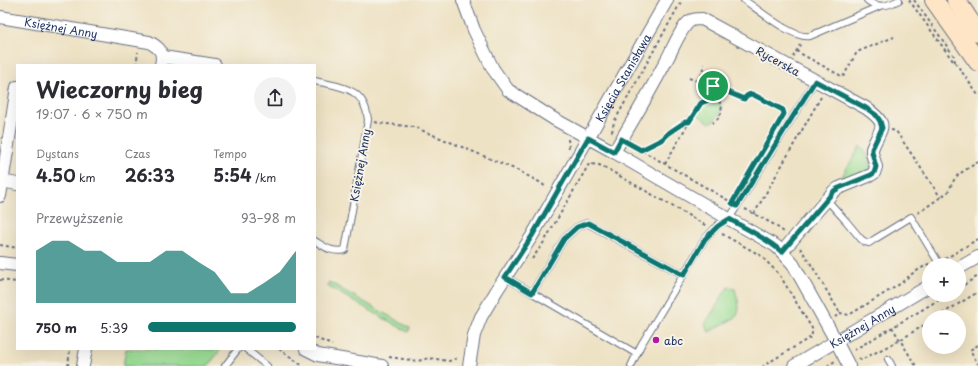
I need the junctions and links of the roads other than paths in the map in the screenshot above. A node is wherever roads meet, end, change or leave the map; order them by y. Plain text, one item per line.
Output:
1 (463, 0) edge
2 (667, 0) edge
3 (744, 0) edge
4 (867, 0) edge
5 (899, 0) edge
6 (934, 0) edge
7 (956, 0) edge
8 (880, 6) junction
9 (0, 17) edge
10 (978, 32) edge
11 (162, 61) edge
12 (978, 62) edge
13 (202, 64) edge
14 (316, 81) edge
15 (815, 81) junction
16 (16, 93) edge
17 (588, 138) junction
18 (614, 152) junction
19 (2, 181) junction
20 (16, 184) edge
21 (0, 196) edge
22 (828, 200) junction
23 (729, 219) junction
24 (316, 242) edge
25 (782, 252) junction
26 (978, 257) edge
27 (936, 258) edge
28 (0, 263) edge
29 (966, 264) edge
30 (16, 265) edge
31 (684, 275) junction
32 (505, 277) junction
33 (922, 290) edge
34 (532, 293) junction
35 (836, 341) junction
36 (86, 350) edge
37 (237, 350) edge
38 (247, 350) edge
39 (308, 350) edge
40 (637, 354) junction
41 (888, 359) dead end
42 (384, 361) edge
43 (470, 363) edge
44 (83, 366) edge
45 (225, 366) edge
46 (266, 366) edge
47 (632, 366) edge
48 (794, 366) edge
49 (849, 366) edge
50 (892, 366) edge

1 - 17 street
2 - 17 street, Księcia Stanisława
3 - 8 lane
4 - 8 lane
5 - 8 lane
6 - 12 main road
7 - 10 main road
9 - 11 street, Księżnej Anny
11 - 13 street, Księżnej Anny
14 - 24 lane, Księżnej Anny
15 - 18 street, Rycerska
15 - 22 street, Rycerska
15 - 23 lane
16 - 19 street
17 - 18 street
17 - 32 street, Księcia Stanisława
18 - 23 street
19 - 20 street
19 - 21 street
22 - 25 street
22 - 27 lane
23 - 25 street
23 - 31 lane
25 - 35 street
26 - 29 street
28 - 30 street
31 - 34 lane
31 - 40 lane
32 - 34 lane
32 - 43 street, Księcia Stanisława
33 - 35 street, Księżnej Anny
34 - 40 lane
35 - 48 street, Księżnej Anny
35 - 49 street
36 - 44 street
37 - 45 lane
38 - 46 lane
39 - 42 street
40 - 47 lane
41 - 50 lane

